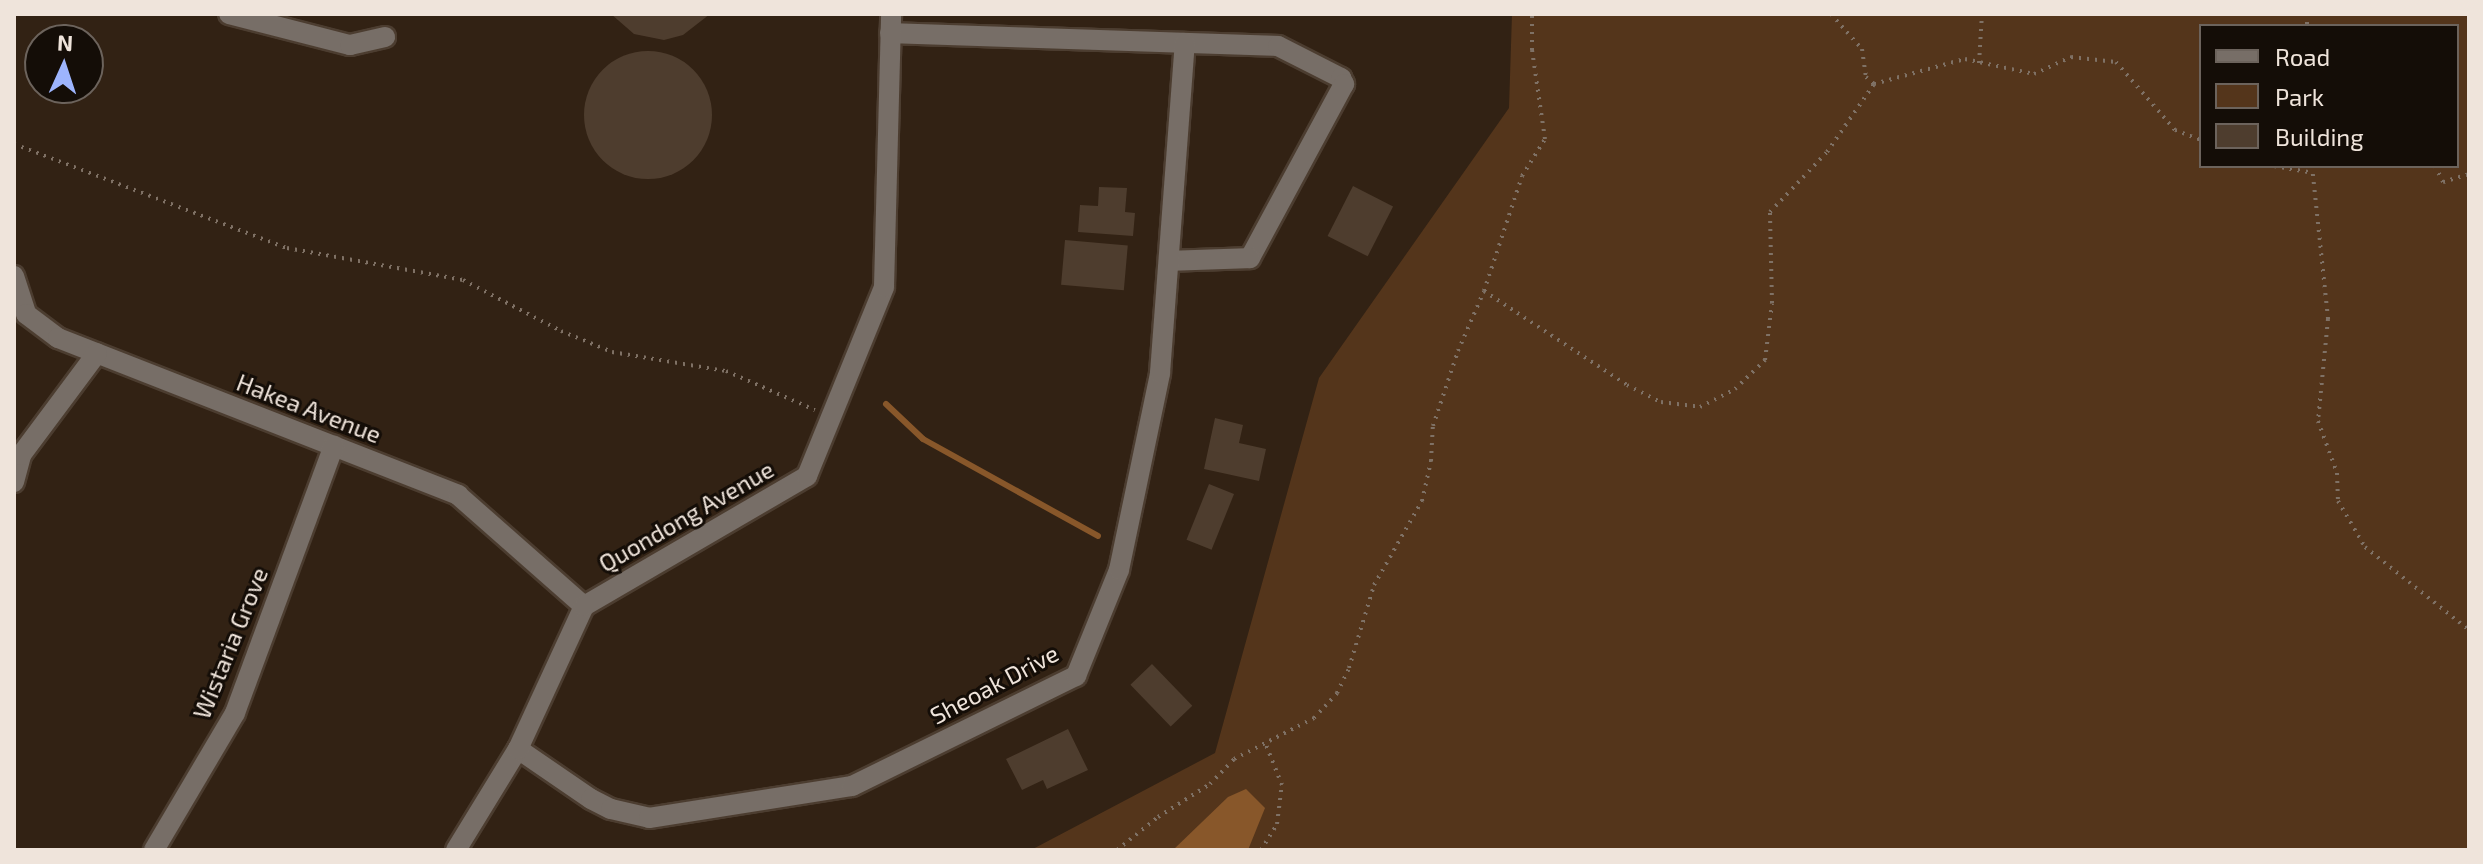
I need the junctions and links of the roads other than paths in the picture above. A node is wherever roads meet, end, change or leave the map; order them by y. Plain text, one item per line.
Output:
1 (229, 14) edge
2 (891, 24) edge
3 (385, 37) dead end
4 (1185, 43) junction
5 (1169, 261) junction
6 (14, 276) edge
7 (97, 353) junction
8 (334, 446) junction
9 (14, 482) edge
10 (584, 606) junction
11 (518, 749) junction
12 (154, 850) edge
13 (456, 850) edge

1 - 3 street
2 - 4 street
2 - 10 street, Quondong Avenue
4 - 5 street, Sheoak Drive
4 - 5 street
5 - 11 street, Sheoak Drive
6 - 7 street, Hakea Avenue
7 - 8 street, Hakea Avenue
7 - 9 street
8 - 10 street, Hakea Avenue
8 - 12 street, Wistaria Grove
10 - 11 street
11 - 13 street

